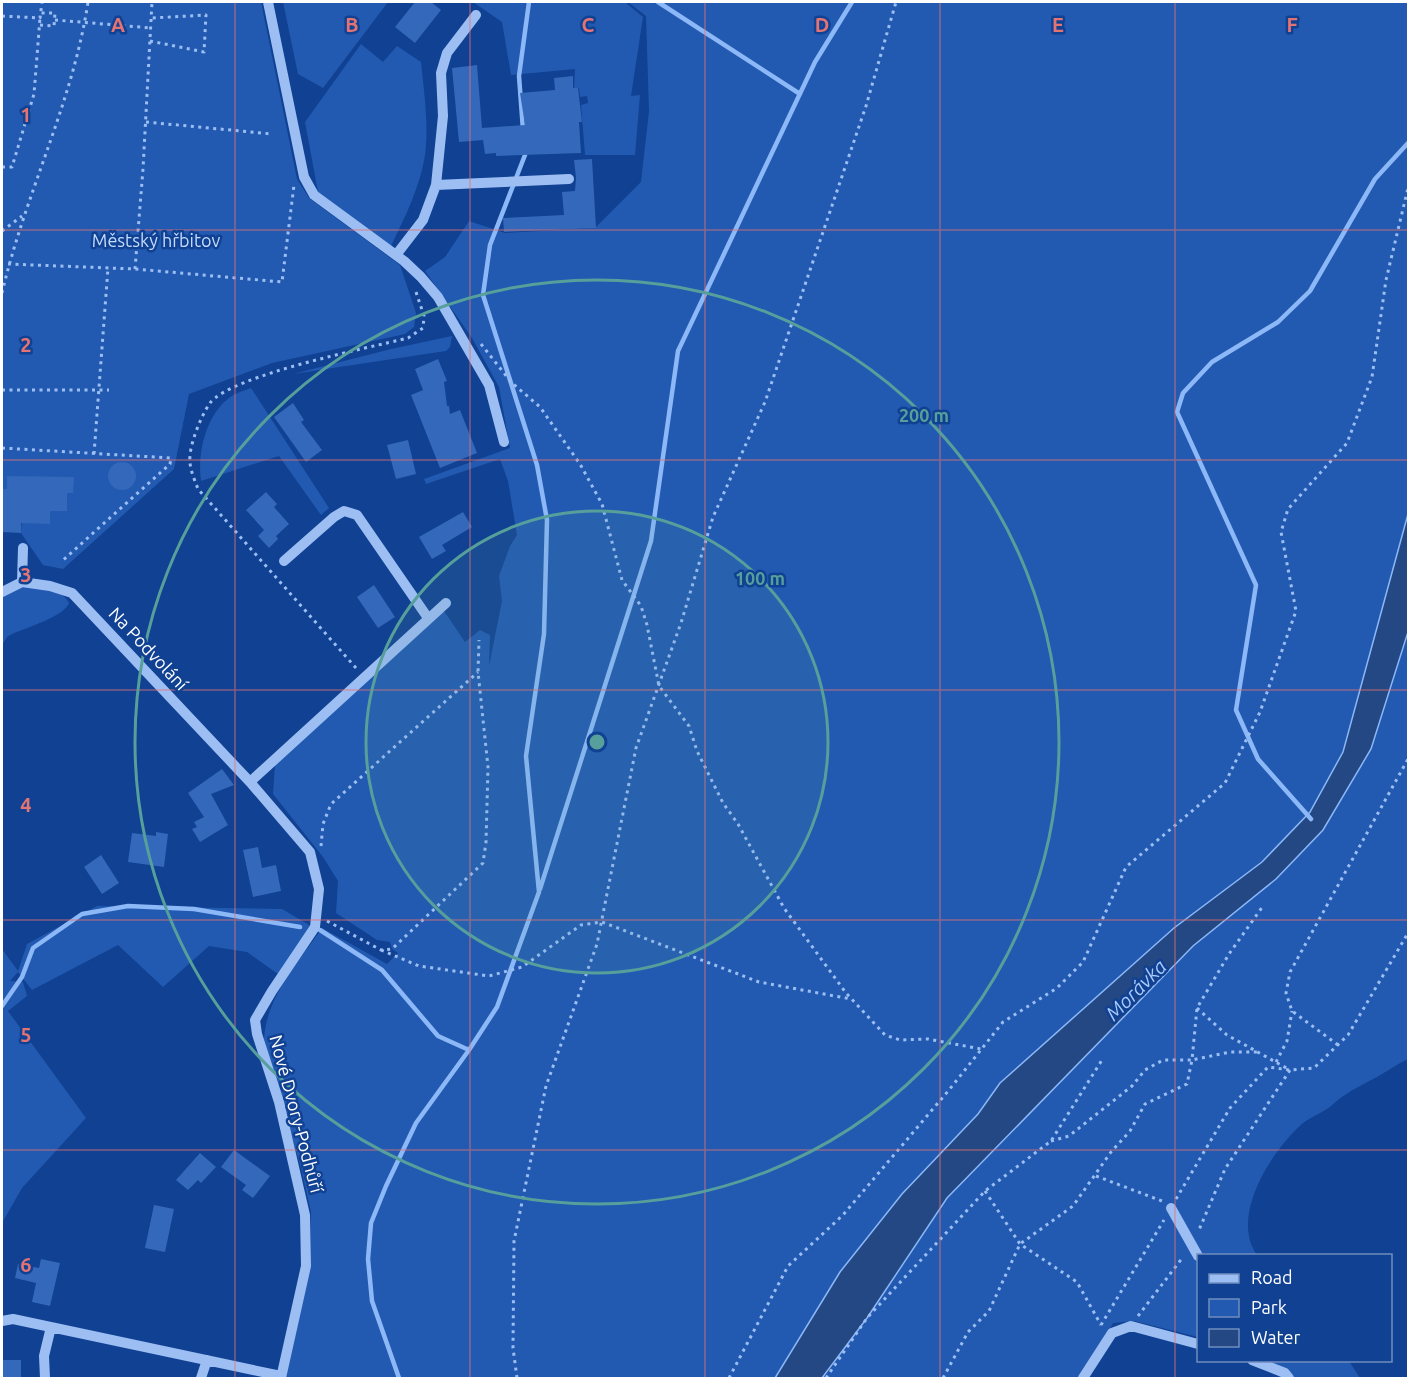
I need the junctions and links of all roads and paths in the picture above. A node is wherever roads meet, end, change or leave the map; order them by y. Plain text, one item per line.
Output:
1 (42, 2) edge
2 (88, 2) edge
3 (152, 2) edge
4 (268, 2) edge
5 (896, 2) edge
6 (40, 13) junction
7 (476, 15) dead end
8 (2, 16) edge
9 (40, 18) junction
10 (152, 18) junction
11 (55, 20) junction
12 (85, 22) junction
13 (40, 25) junction
14 (151, 28) junction
15 (150, 41) junction
16 (146, 122) junction
17 (272, 134) dead end
18 (2, 167) edge
19 (304, 177) junction
20 (569, 179) dead end
21 (436, 185) junction
22 (1408, 188) edge
23 (23, 215) junction
24 (2, 231) edge
25 (396, 255) junction
26 (8, 264) junction
27 (108, 268) junction
28 (135, 269) junction
29 (412, 282) dead end
30 (2, 292) edge
31 (478, 342) dead end
32 (2, 390) edge
33 (99, 390) junction
34 (109, 390) dead end
35 (504, 442) dead end
36 (2, 448) edge
37 (94, 454) junction
38 (23, 548) dead end
39 (62, 561) dead end
40 (284, 561) dead end
41 (22, 582) junction
42 (2, 592) edge
43 (446, 603) dead end
44 (428, 618) junction
45 (479, 640) dead end
46 (478, 672) junction
47 (363, 676) junction
48 (659, 686) junction
49 (1408, 759) edge
50 (250, 782) junction
51 (320, 854) dead end
52 (1263, 906) dead end
53 (316, 915) junction
54 (602, 922) junction
55 (1408, 933) edge
56 (381, 950) junction
57 (851, 999) junction
58 (1197, 1008) junction
59 (1292, 1011) junction
60 (1338, 1045) junction
61 (982, 1049) junction
62 (1258, 1052) junction
63 (1102, 1060) dead end
64 (1192, 1060) junction
65 (1276, 1062) junction
66 (1290, 1070) junction
67 (1051, 1141) junction
68 (1095, 1175) junction
69 (985, 1191) junction
70 (1171, 1208) junction
71 (1020, 1244) junction
72 (1192, 1245) junction
73 (1197, 1254) edge
74 (2, 1321) edge
75 (1101, 1325) junction
76 (1131, 1326) junction
77 (51, 1327) junction
78 (1112, 1333) junction
79 (1197, 1344) edge
80 (207, 1360) junction
81 (1257, 1362) edge
82 (281, 1377) edge
83 (45, 1378) edge
84 (201, 1378) edge
85 (518, 1378) edge
86 (729, 1378) edge
87 (826, 1378) edge
88 (944, 1378) edge
89 (1083, 1378) edge
90 (1289, 1378) edge

1 - 6 path
2 - 12 path
3 - 10 path
4 - 19 street
5 - 48 path
6 - 9 path
6 - 11 path
7 - 21 street
8 - 9 path
9 - 13 path
10 - 14 path
10 - 15 path
11 - 12 path
11 - 13 path
12 - 14 path
12 - 23 path
13 - 18 path
14 - 15 path
15 - 16 path
16 - 17 path
16 - 28 path
19 - 25 street
19 - 28 path
20 - 21 street
21 - 25 street
22 - 61 path
23 - 24 path
23 - 26 path
25 - 35 street
26 - 27 path
26 - 30 path
27 - 28 path
27 - 33 path
29 - 47 path
31 - 48 path
32 - 33 path
33 - 34 path
33 - 37 path
36 - 37 path
37 - 39 path
38 - 41 street
40 - 44 street
41 - 42 street
41 - 50 street, Na Podvolání
43 - 44 street
44 - 47 street
45 - 46 path
46 - 51 path
46 - 56 path
47 - 50 street
48 - 54 path
48 - 57 path
49 - 59 path
50 - 53 street, Nové Dvory-Podhůří
52 - 58 path
53 - 56 path
53 - 82 street, Nové Dvory-Podhůří
54 - 56 path
54 - 57 path
54 - 85 path
55 - 60 path
57 - 61 path
58 - 62 path
58 - 64 path
59 - 60 path
59 - 65 path
60 - 66 path
61 - 86 path
62 - 64 path
62 - 65 path
63 - 67 path
64 - 67 path
64 - 68 path
65 - 66 path
66 - 70 path
66 - 72 path
67 - 69 path
68 - 70 path
68 - 71 path
69 - 71 path
69 - 87 path
70 - 72 street
70 - 75 path
71 - 75 path
71 - 88 path
72 - 73 street
72 - 76 path
74 - 77 street, Nové Dvory-Podhůří
75 - 78 path
76 - 78 street
76 - 79 street
77 - 80 street, Nové Dvory-Podhůří
77 - 83 street
78 - 89 street
80 - 82 street, Nové Dvory-Podhůří
80 - 84 street
81 - 90 street

